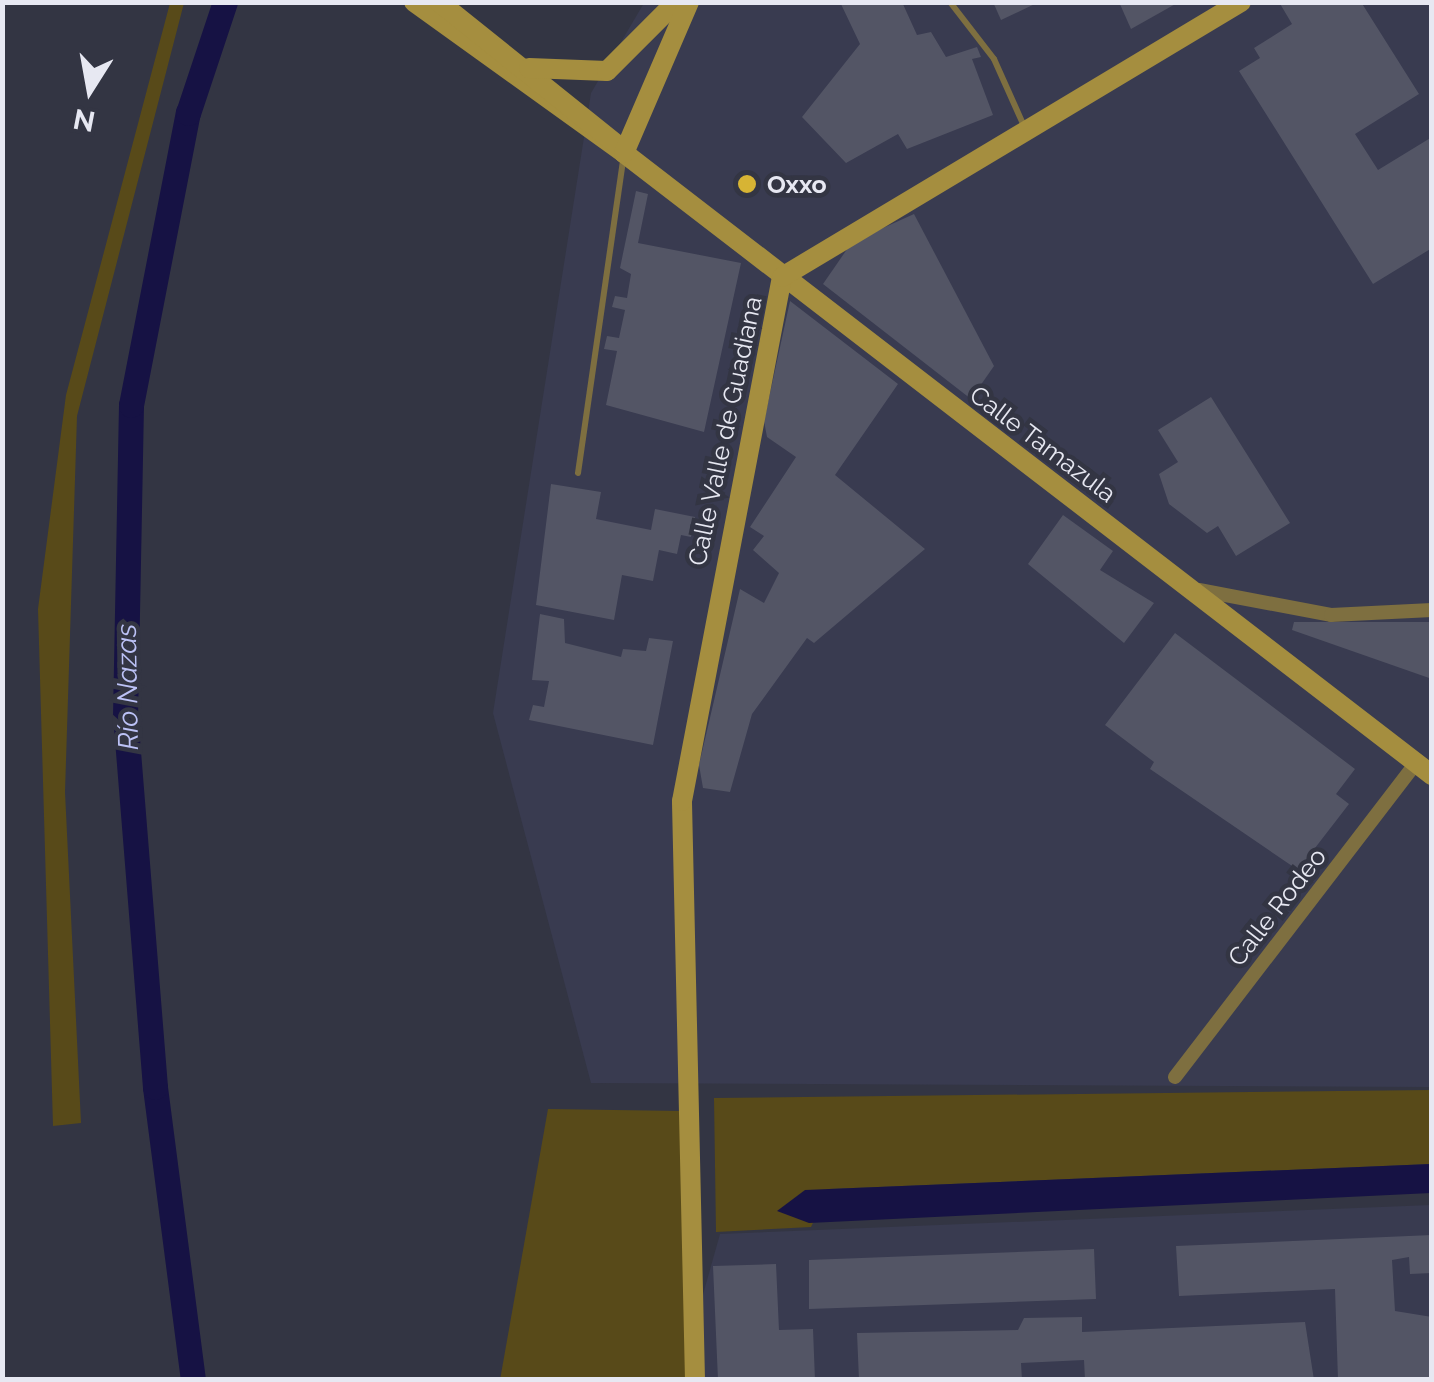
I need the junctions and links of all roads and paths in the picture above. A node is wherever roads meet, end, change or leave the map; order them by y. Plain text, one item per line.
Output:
1 (414, 2) edge
2 (676, 2) edge
3 (688, 2) edge
4 (950, 2) edge
5 (1242, 2) edge
6 (444, 12) edge
7 (522, 67) junction
8 (1026, 131) junction
9 (624, 153) junction
10 (782, 277) junction
11 (578, 473) dead end
12 (1189, 588) junction
13 (1432, 610) edge
14 (1423, 770) edge
15 (1175, 1077) dead end
16 (695, 1380) edge

1 - 6 main road, Calle Tamazula
2 - 7 main road
3 - 9 main road
4 - 8 lane
5 - 8 main road, Calle Valle de Guadiana
6 - 7 main road, Calle Tamazula
6 - 9 main road, Calle Tamazula
7 - 9 main road, Calle Tamazula
8 - 10 main road, Calle Valle de Guadiana
9 - 10 main road, Calle Tamazula
9 - 11 lane
10 - 12 main road, Calle Tamazula
10 - 16 main road, Calle Valle de Guadiana
12 - 13 street
12 - 14 main road, Calle Tamazula
14 - 15 street, Calle Rodeo

